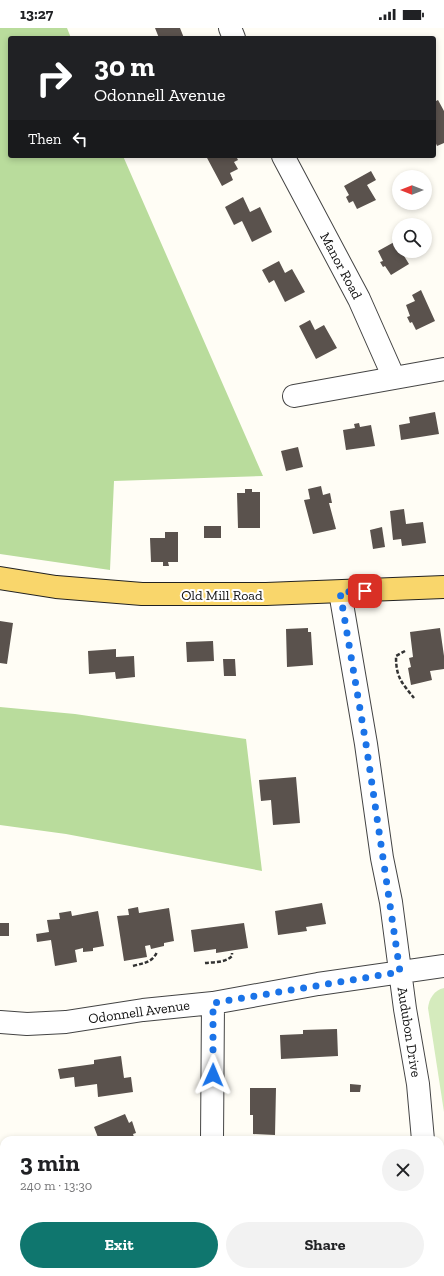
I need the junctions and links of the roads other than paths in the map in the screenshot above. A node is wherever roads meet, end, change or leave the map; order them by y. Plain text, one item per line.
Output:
1 (284, 158) edge
2 (444, 369) edge
3 (394, 378) junction
4 (294, 396) dead end
5 (0, 578) edge
6 (444, 587) edge
7 (340, 592) junction
8 (444, 966) edge
9 (400, 972) junction
10 (213, 1003) junction
11 (0, 1022) edge
12 (212, 1136) edge
13 (423, 1136) edge

1 - 3 street, Manor Road
2 - 3 street
3 - 4 street
5 - 7 main road, Old Mill Road
6 - 7 main road, Old Mill Road
7 - 9 street, Audubon Drive
8 - 9 street, Odonnell Avenue
9 - 10 street, Odonnell Avenue
9 - 13 street, Audubon Drive
10 - 11 street, Odonnell Avenue
10 - 12 street

